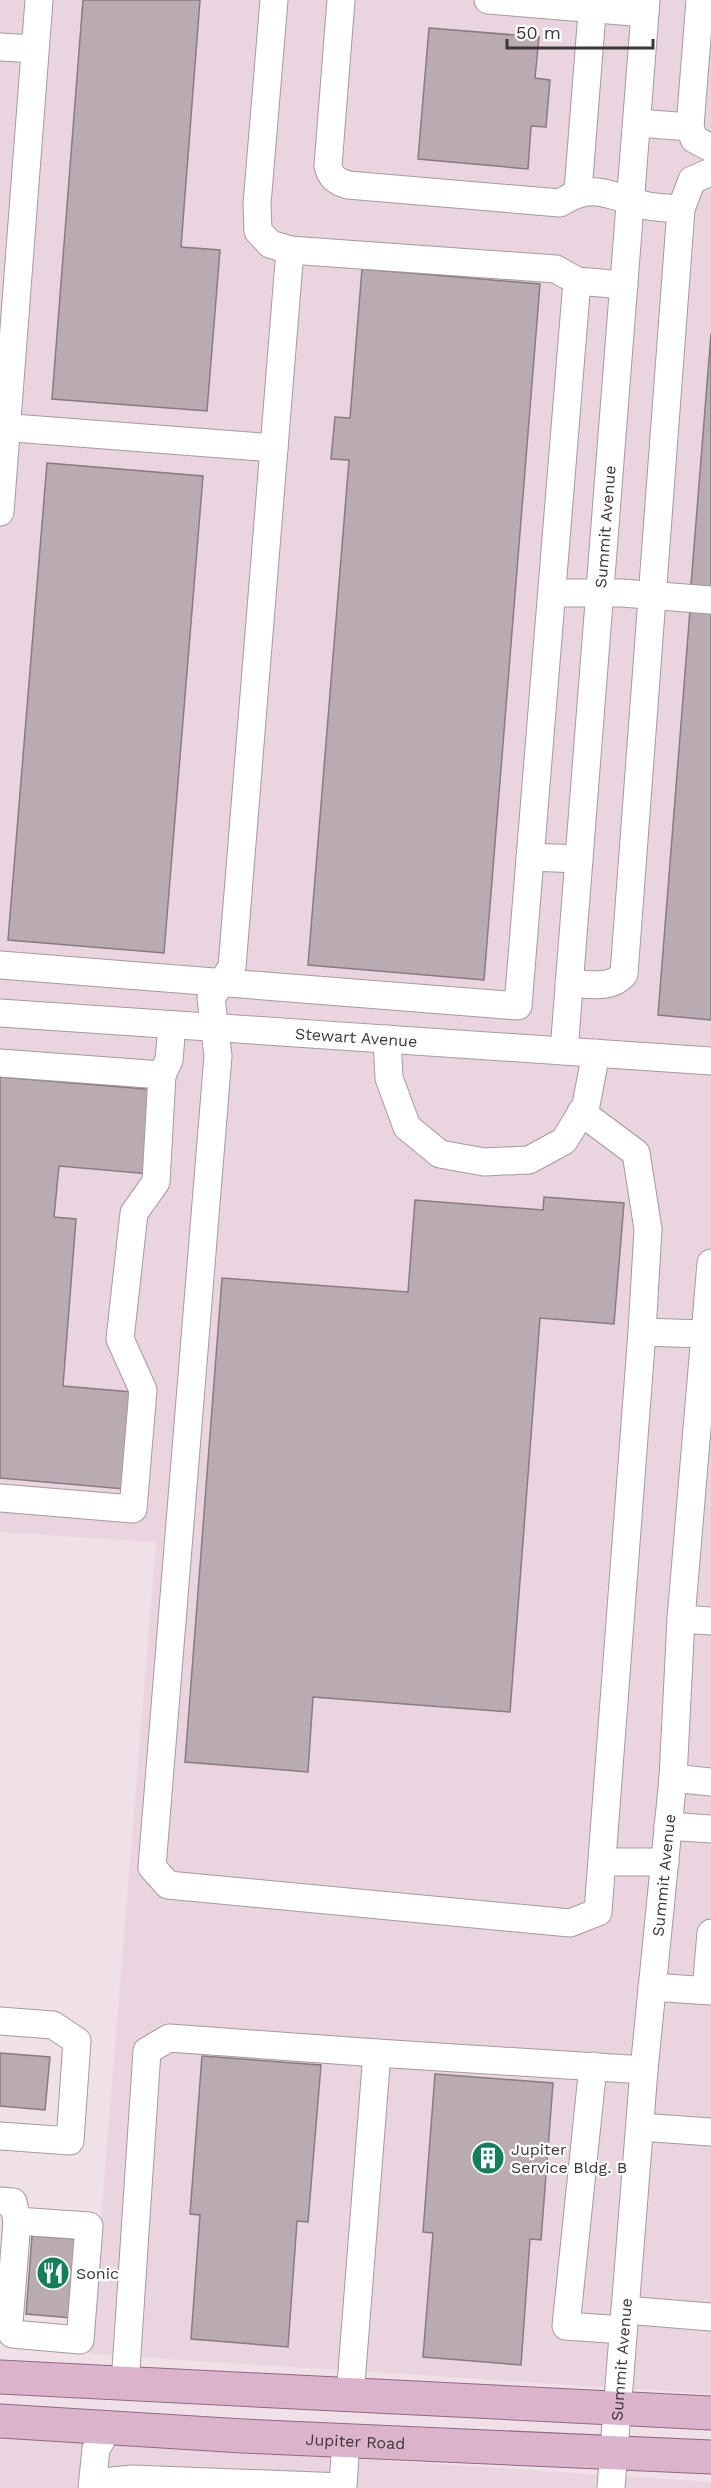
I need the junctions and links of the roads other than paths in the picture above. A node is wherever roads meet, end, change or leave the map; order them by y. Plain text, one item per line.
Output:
1 (39, 0) edge
2 (274, 0) edge
3 (341, 0) edge
4 (488, 0) edge
5 (700, 0) edge
6 (593, 4) edge
7 (646, 7) edge
8 (0, 47) edge
9 (35, 49) junction
10 (636, 123) junction
11 (690, 127) junction
12 (711, 148) edge
13 (711, 172) edge
14 (578, 191) junction
15 (630, 200) junction
16 (681, 209) junction
17 (291, 250) junction
18 (577, 281) junction
19 (624, 285) junction
20 (3, 427) edge
21 (274, 448) junction
22 (0, 512) edge
23 (552, 593) junction
24 (600, 594) junction
25 (650, 595) junction
26 (711, 600) edge
27 (530, 857) junction
28 (579, 859) junction
29 (0, 965) edge
30 (222, 983) junction
31 (569, 983) junction
32 (0, 1013) edge
33 (172, 1025) junction
34 (214, 1028) junction
35 (387, 1039) junction
36 (564, 1051) junction
37 (596, 1053) junction
38 (711, 1060) edge
39 (0, 1063) edge
40 (162, 1075) junction
41 (581, 1112) junction
42 (711, 1263) edge
43 (642, 1332) junction
44 (705, 1334) junction
45 (705, 1398) edge
46 (0, 1498) edge
47 (701, 1501) edge
48 (681, 1619) junction
49 (711, 1621) edge
50 (673, 1778) junction
51 (711, 1782) edge
52 (668, 1826) junction
53 (711, 1829) edge
54 (602, 1862) junction
55 (665, 1862) junction
56 (711, 1933) edge
57 (652, 1987) junction
58 (708, 1990) edge
59 (0, 2021) edge
60 (377, 2053) junction
61 (593, 2066) junction
62 (644, 2070) junction
63 (640, 2127) junction
64 (711, 2132) edge
65 (0, 2136) edge
66 (9, 2211) edge
67 (711, 2317) edge
68 (624, 2320) junction
69 (4, 2322) edge
70 (0, 2377) edge
71 (118, 2383) junction
72 (350, 2396) junction
73 (616, 2409) junction
74 (711, 2413) edge
75 (0, 2421) edge
76 (108, 2428) junction
77 (346, 2440) junction
78 (614, 2452) junction
79 (711, 2457) edge
80 (93, 2486) edge
81 (353, 2488) edge
82 (611, 2488) edge

1 - 9 street
2 - 17 street
3 - 14 street
4 - 6 street
5 - 11 street
6 - 7 street
6 - 14 street
7 - 10 street, Summit Avenue
8 - 9 street
9 - 20 street
10 - 11 street
10 - 15 street, Summit Avenue
11 - 12 street
13 - 16 street
14 - 15 street
15 - 16 street
15 - 19 street, Summit Avenue
16 - 25 street
17 - 18 street
17 - 21 street
18 - 19 street
18 - 23 street
19 - 24 street, Summit Avenue
20 - 21 street
20 - 22 street
21 - 30 street
23 - 24 street
23 - 27 street
24 - 25 street
24 - 28 street, Summit Avenue
25 - 26 street
25 - 31 street
27 - 28 street
27 - 30 street
28 - 31 street, Summit Avenue
29 - 30 street
30 - 34 street
31 - 36 street, Summit Avenue
32 - 33 street, Stewart Avenue
33 - 34 street, Stewart Avenue
33 - 40 street
34 - 35 street, Stewart Avenue
34 - 54 street
35 - 36 street, Stewart Avenue
35 - 41 street
36 - 37 street, Stewart Avenue
37 - 38 street, Stewart Avenue
37 - 41 street
39 - 40 street
40 - 46 street
41 - 43 street
42 - 44 street, Summit Avenue
43 - 44 street
43 - 54 street
44 - 45 street, Summit Avenue
45 - 47 street, Summit Avenue
47 - 48 street, Summit Avenue
48 - 49 street
48 - 50 street, Summit Avenue
50 - 51 street
50 - 52 street, Summit Avenue
52 - 53 street
52 - 55 street, Summit Avenue
54 - 55 street
55 - 57 street, Summit Avenue
56 - 58 street
57 - 58 street
57 - 62 street, Summit Avenue
59 - 65 street
60 - 61 street
60 - 71 street
60 - 72 street
61 - 62 street
61 - 68 street
62 - 63 street, Summit Avenue
63 - 64 street
63 - 68 street, Summit Avenue
66 - 69 street
66 - 69 street
67 - 68 street
68 - 73 street, Summit Avenue
70 - 71 main road
71 - 72 main road
71 - 76 main road
72 - 73 main road
72 - 77 main road
73 - 74 main road
73 - 78 street, Summit Avenue
75 - 76 main road, Jupiter Road
76 - 77 main road, Jupiter Road
76 - 80 street
77 - 78 main road, Jupiter Road
77 - 81 street
78 - 79 main road, Jupiter Road
78 - 82 street, Summit Avenue
80 - 81 street

